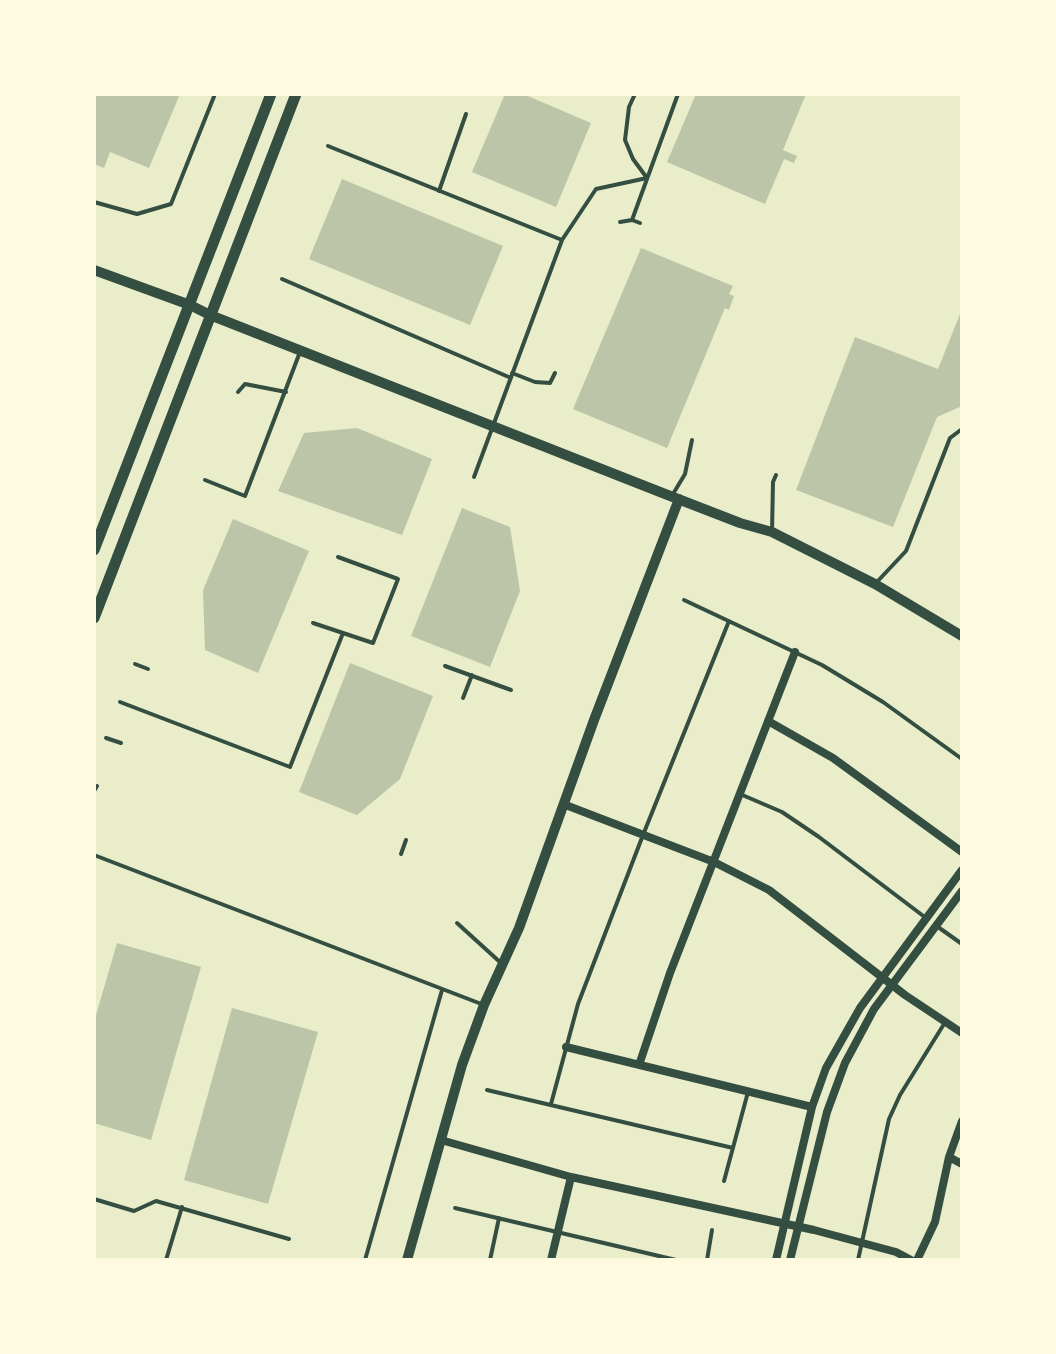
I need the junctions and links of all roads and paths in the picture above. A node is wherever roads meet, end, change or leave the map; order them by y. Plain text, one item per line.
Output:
1 (215, 94) edge
2 (271, 94) edge
3 (296, 94) edge
4 (635, 94) edge
5 (678, 94) edge
6 (466, 114) dead end
7 (328, 146) dead end
8 (647, 178) junction
9 (439, 191) junction
10 (94, 202) edge
11 (632, 220) junction
12 (620, 222) dead end
13 (640, 223) dead end
14 (562, 240) junction
15 (94, 270) edge
16 (282, 279) dead end
17 (190, 305) junction
18 (210, 315) junction
19 (300, 350) junction
20 (555, 373) dead end
21 (512, 375) junction
22 (238, 392) dead end
23 (286, 392) junction
24 (493, 425) junction
25 (962, 429) edge
26 (692, 440) dead end
27 (776, 475) dead end
28 (474, 477) dead end
29 (205, 480) dead end
30 (675, 498) junction
31 (772, 532) junction
32 (95, 544) edge
33 (338, 557) dead end
34 (875, 584) junction
35 (684, 600) dead end
36 (94, 618) edge
37 (729, 621) junction
38 (313, 623) dead end
39 (343, 633) junction
40 (962, 636) edge
41 (795, 652) junction
42 (135, 664) dead end
43 (445, 666) dead end
44 (148, 669) dead end
45 (472, 674) junction
46 (511, 690) dead end
47 (463, 698) dead end
48 (120, 702) dead end
49 (768, 721) junction
50 (106, 738) dead end
51 (121, 743) dead end
52 (962, 759) edge
53 (740, 794) junction
54 (563, 804) junction
55 (643, 835) junction
56 (406, 840) dead end
57 (962, 852) edge
58 (401, 854) dead end
59 (94, 855) edge
60 (714, 862) junction
61 (962, 870) edge
62 (962, 891) edge
63 (926, 918) junction
64 (457, 923) dead end
65 (936, 926) junction
66 (962, 944) edge
67 (502, 964) junction
68 (881, 977) junction
69 (892, 985) junction
70 (442, 990) junction
71 (484, 1005) junction
72 (945, 1022) junction
73 (962, 1033) edge
74 (566, 1047) junction
75 (639, 1065) junction
76 (487, 1090) dead end
77 (748, 1092) junction
78 (551, 1104) junction
79 (812, 1107) junction
80 (962, 1121) edge
81 (441, 1140) junction
82 (733, 1148) junction
83 (949, 1157) junction
84 (962, 1164) edge
85 (571, 1177) junction
86 (724, 1181) dead end
87 (94, 1199) edge
88 (182, 1207) junction
89 (455, 1208) dead end
90 (499, 1218) junction
91 (785, 1224) junction
92 (798, 1226) junction
93 (712, 1230) dead end
94 (558, 1231) junction
95 (289, 1239) dead end
96 (861, 1243) junction
97 (166, 1260) edge
98 (365, 1260) edge
99 (407, 1260) edge
100 (490, 1260) edge
101 (551, 1260) edge
102 (676, 1260) edge
103 (707, 1260) edge
104 (776, 1260) edge
105 (790, 1260) edge
106 (858, 1260) edge
107 (914, 1260) edge

1 - 10 lane
2 - 17 main road
3 - 18 main road
4 - 8 lane
5 - 8 lane
6 - 9 lane
7 - 9 lane
8 - 11 lane
8 - 14 lane
9 - 14 lane
11 - 12 lane
11 - 13 lane
14 - 21 lane
15 - 17 street
16 - 21 lane
17 - 18 street
17 - 32 main road
18 - 19 street
18 - 36 main road
19 - 23 lane
19 - 24 street
20 - 21 lane
21 - 24 lane
22 - 23 lane
23 - 29 lane
24 - 28 lane
24 - 30 street
25 - 34 lane
26 - 30 lane
27 - 31 lane
30 - 31 street
30 - 54 street
31 - 34 street
33 - 39 lane
34 - 40 street
35 - 37 lane
37 - 41 lane
37 - 55 lane
38 - 39 lane
39 - 48 lane
41 - 49 street
41 - 52 lane
42 - 44 lane
43 - 45 lane
45 - 46 lane
45 - 47 lane
49 - 53 street
49 - 57 street
50 - 51 lane
53 - 60 street
53 - 63 lane
54 - 55 street
54 - 67 street
55 - 60 street
55 - 74 lane
56 - 58 lane
59 - 70 lane
60 - 68 street
60 - 75 street
61 - 63 street
62 - 65 street
63 - 68 street
64 - 67 lane
65 - 66 lane
65 - 69 street
67 - 71 street
68 - 69 street
68 - 79 street
69 - 72 street
69 - 92 street
70 - 71 lane
70 - 98 lane
71 - 81 street
72 - 73 street
72 - 96 lane
74 - 75 street
74 - 78 lane
75 - 77 street
76 - 78 lane
77 - 79 street
77 - 82 lane
78 - 82 lane
79 - 91 street
80 - 83 street
81 - 85 street
81 - 99 street
82 - 86 lane
83 - 84 street
83 - 107 street
85 - 91 street
85 - 94 street
87 - 88 lane
88 - 95 lane
88 - 97 lane
89 - 90 lane
90 - 94 lane
90 - 100 lane
91 - 92 street
91 - 104 street
92 - 96 street
92 - 105 street
93 - 103 lane
94 - 101 street
94 - 102 lane
96 - 106 lane
96 - 107 street

